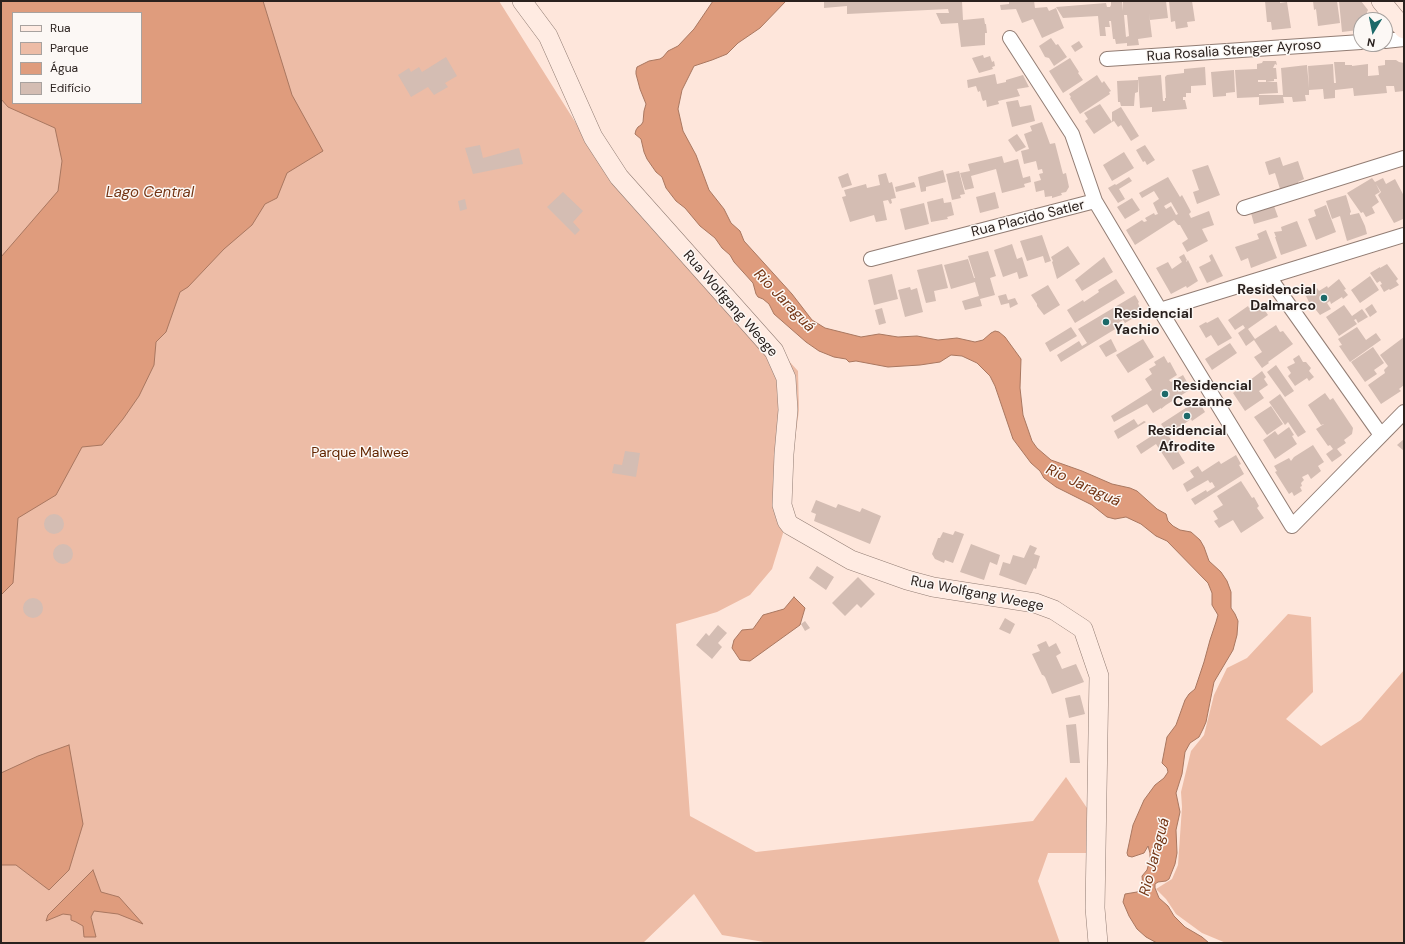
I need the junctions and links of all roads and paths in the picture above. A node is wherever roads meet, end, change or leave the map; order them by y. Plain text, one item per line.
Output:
1 (522, 1) edge
2 (1381, 1) edge
3 (1404, 29) edge
4 (1010, 38) dead end
5 (1404, 39) edge
6 (1393, 40) edge
7 (1353, 43) edge
8 (1107, 59) dead end
9 (1404, 158) edge
10 (1096, 201) junction
11 (1244, 208) dead end
12 (1404, 235) edge
13 (871, 259) dead end
14 (1268, 277) junction
15 (1160, 310) junction
16 (1404, 412) edge
17 (1381, 435) junction
18 (1098, 943) edge

1 - 18 street, Rua Wolfgang Weege
2 - 3 street
4 - 10 street
5 - 6 street
7 - 8 street, Rua Rosalia Stenger Ayroso
9 - 11 street
10 - 13 street, Rua Placido Satler
10 - 15 street, Rua Placido Satler
12 - 14 street
14 - 15 street
14 - 17 street
15 - 17 street, Rua Placido Satler
16 - 17 street

